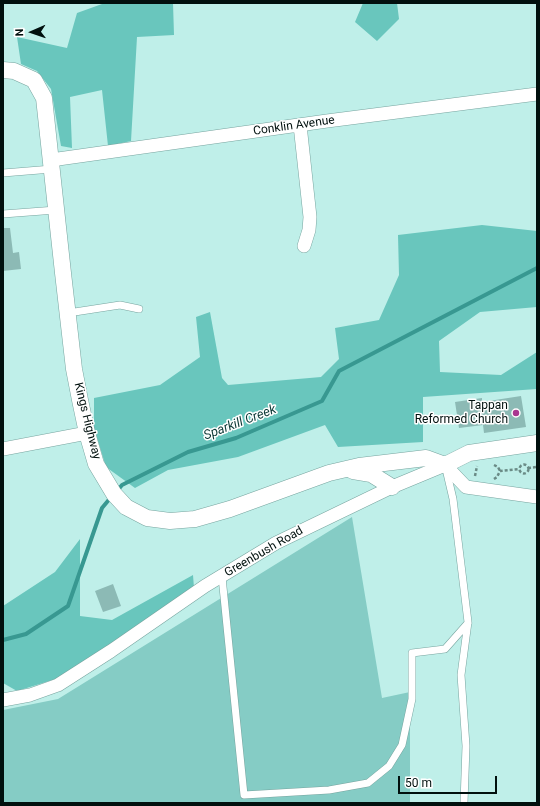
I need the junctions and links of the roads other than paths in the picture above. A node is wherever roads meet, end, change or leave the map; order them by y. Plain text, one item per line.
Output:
1 (3, 70) edge
2 (537, 94) edge
3 (300, 125) junction
4 (51, 165) junction
5 (3, 174) edge
6 (56, 210) junction
7 (3, 214) edge
8 (304, 246) dead end
9 (139, 309) dead end
10 (67, 313) junction
11 (87, 433) junction
12 (537, 443) edge
13 (3, 449) edge
14 (445, 465) junction
15 (346, 469) junction
16 (392, 487) junction
17 (537, 497) edge
18 (222, 577) junction
19 (468, 624) junction
20 (3, 700) edge
21 (464, 803) edge

1 - 4 street, Kings Highway
2 - 3 street, Conklin Avenue
3 - 4 street, Conklin Avenue
3 - 8 street
4 - 5 lane
4 - 6 street, Kings Highway
6 - 7 lane
6 - 10 street, Kings Highway
9 - 10 lane
10 - 11 street, Kings Highway
11 - 13 street
11 - 15 street, Kings Highway
12 - 14 street
14 - 15 street, Kings Highway
14 - 16 street, Greenbush Road
14 - 17 street
14 - 19 lane
15 - 16 street
16 - 18 street, Greenbush Road
18 - 19 lane
18 - 20 street, Greenbush Road
19 - 21 lane

